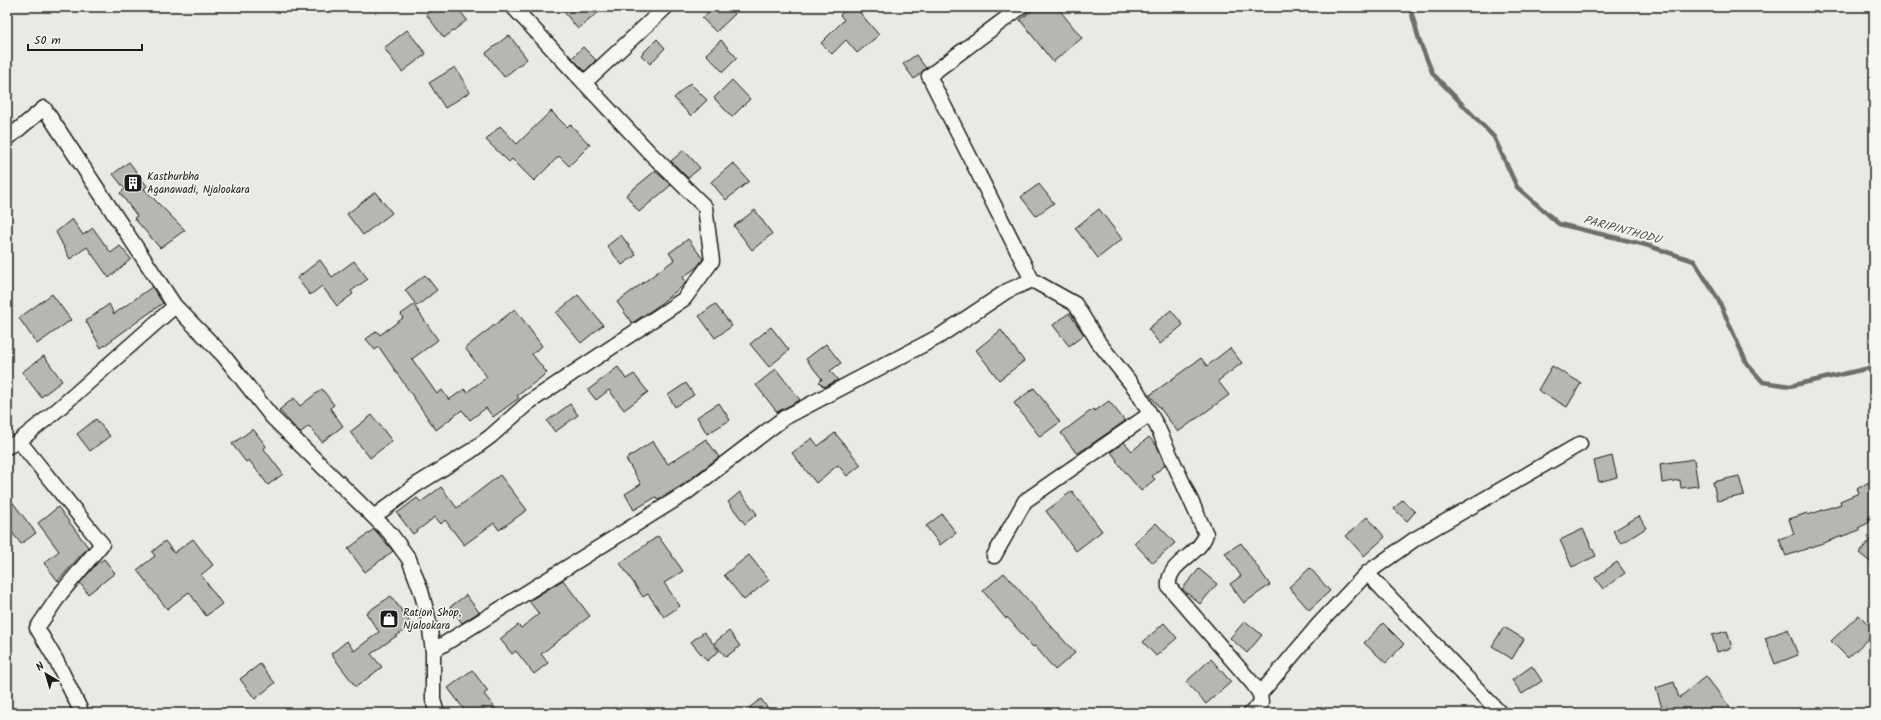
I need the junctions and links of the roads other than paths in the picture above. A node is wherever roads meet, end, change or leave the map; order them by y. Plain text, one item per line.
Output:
1 (513, 7) edge
2 (666, 7) edge
3 (1021, 7) edge
4 (584, 83) junction
5 (7, 139) edge
6 (1032, 280) junction
7 (174, 306) junction
8 (1150, 414) junction
9 (13, 444) edge
10 (1580, 444) dead end
11 (375, 516) junction
12 (994, 556) dead end
13 (1367, 573) junction
14 (433, 651) junction
15 (1260, 694) junction
16 (82, 713) edge
17 (437, 713) edge
18 (1251, 713) edge
19 (1500, 713) edge

1 - 4 street
2 - 4 street
3 - 6 street
4 - 11 street
5 - 7 street
6 - 8 street
6 - 14 street
7 - 9 street
7 - 11 street
8 - 12 street
8 - 15 street
9 - 16 street
10 - 13 street
11 - 14 street
13 - 15 street
13 - 19 street
14 - 17 street
15 - 18 street

